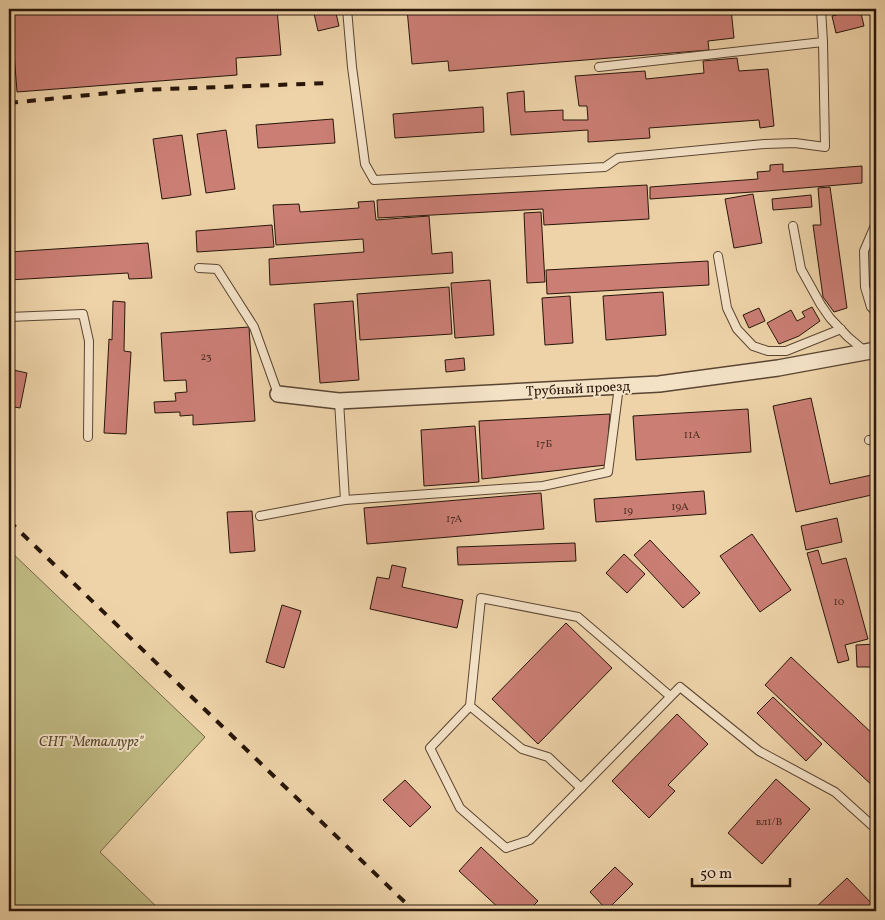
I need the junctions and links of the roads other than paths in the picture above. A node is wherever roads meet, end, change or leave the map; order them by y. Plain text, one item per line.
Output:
1 (347, 9) edge
2 (821, 9) edge
3 (823, 42) junction
4 (598, 67) dead end
5 (876, 223) edge
6 (794, 226) dead end
7 (718, 256) dead end
8 (199, 268) dead end
9 (876, 312) edge
10 (9, 317) edge
11 (841, 329) junction
12 (871, 351) edge
13 (619, 386) junction
14 (278, 394) joint
15 (339, 401) junction
16 (88, 437) dead end
17 (345, 500) junction
18 (260, 516) dead end
19 (670, 696) junction
20 (470, 706) junction
21 (581, 788) junction
22 (876, 829) edge

1 - 3 lane
2 - 3 lane
3 - 4 lane
5 - 9 lane
6 - 11 lane
7 - 11 lane
8 - 14 lane
10 - 16 lane
11 - 12 lane
12 - 13 street, Трубный проезд
13 - 15 street, Трубный проезд
13 - 17 lane
14 - 15 street, Трубный проезд
15 - 17 lane
17 - 18 lane
19 - 20 lane
19 - 21 lane
19 - 22 lane
20 - 21 lane
20 - 21 lane

